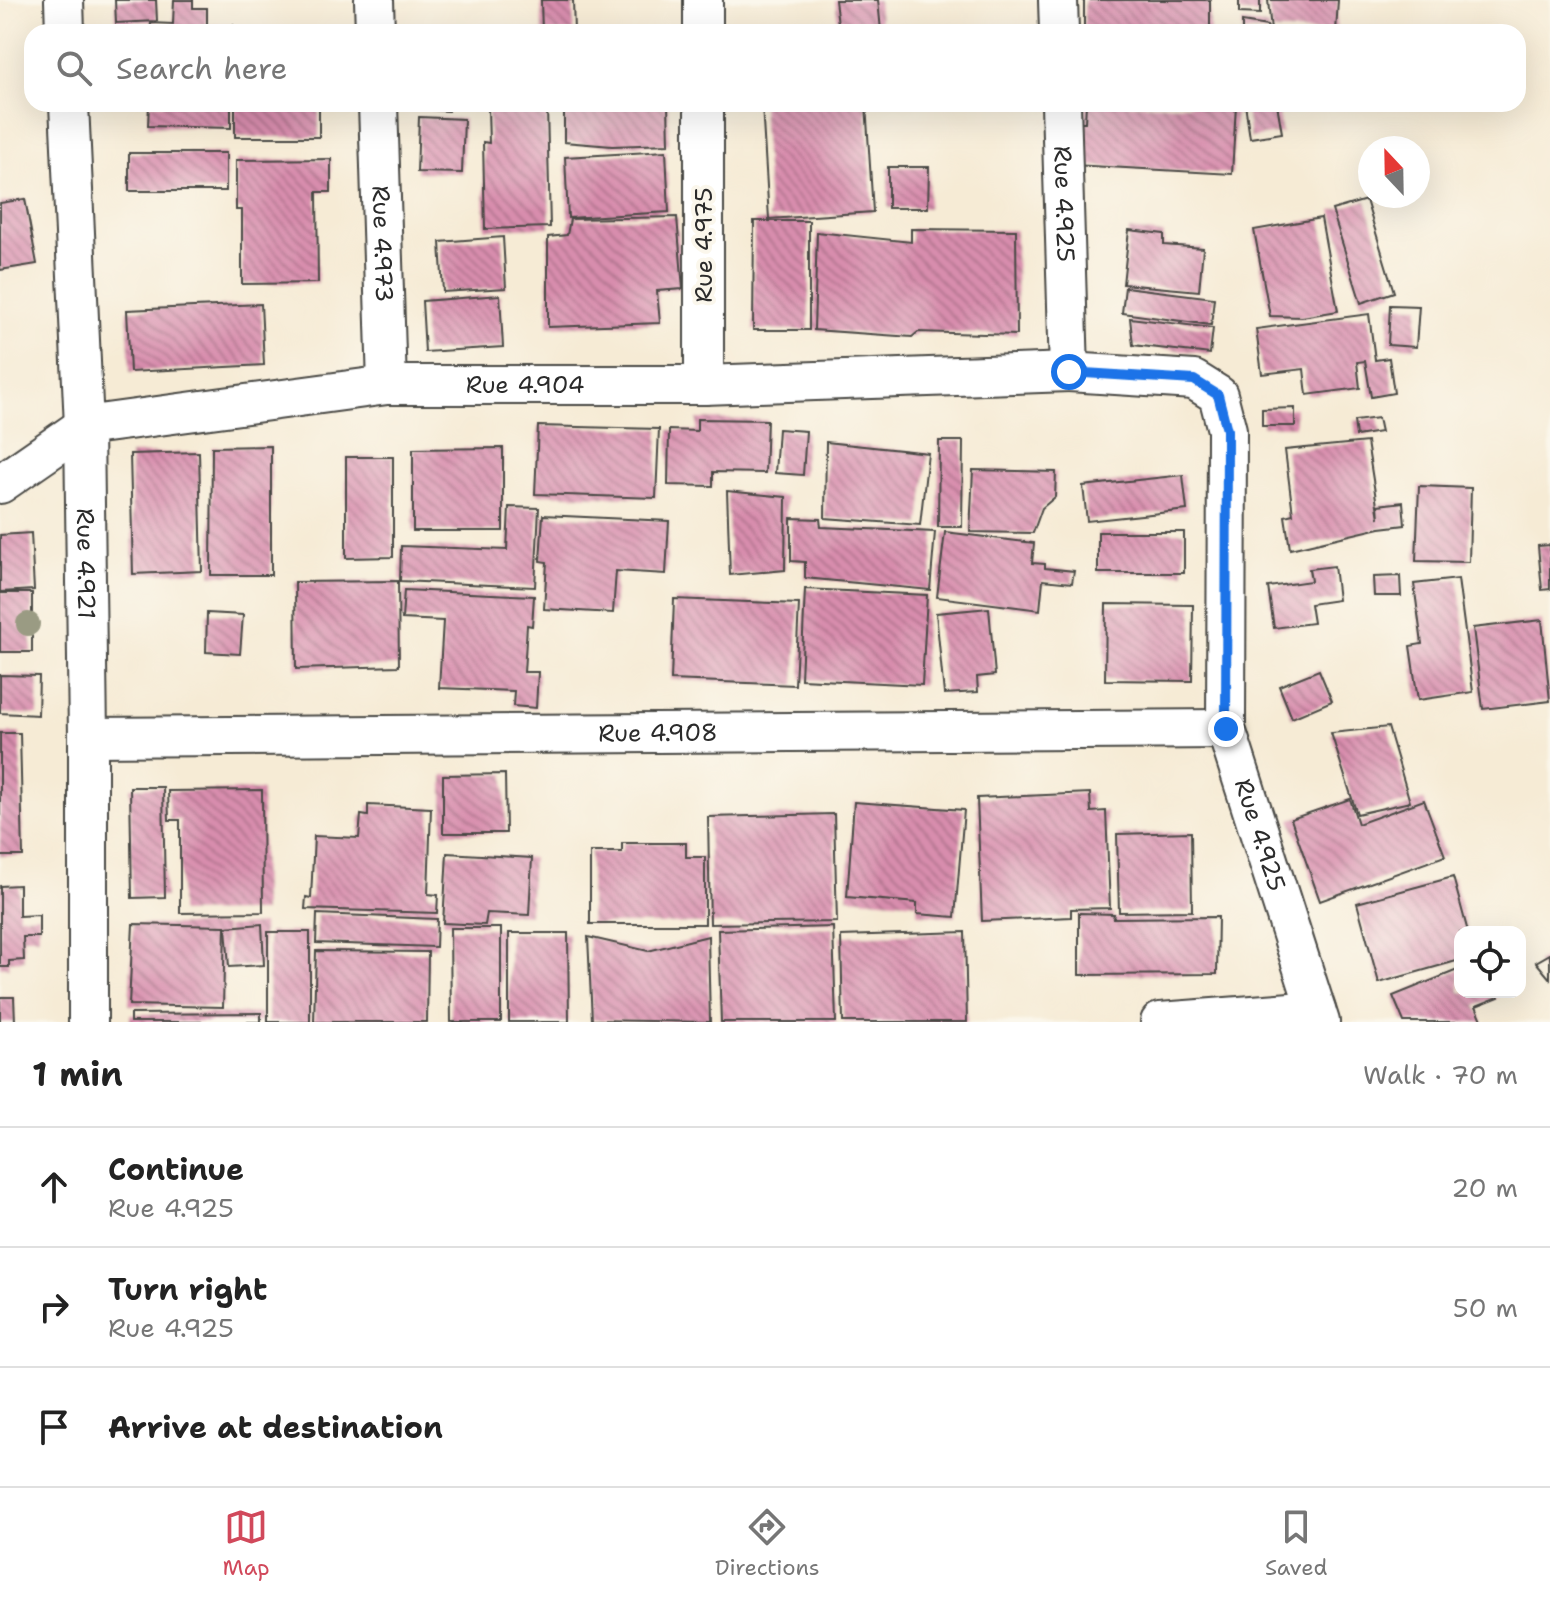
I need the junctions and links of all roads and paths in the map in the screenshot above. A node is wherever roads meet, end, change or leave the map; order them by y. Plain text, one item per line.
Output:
1 (64, 0) edge
2 (374, 0) edge
3 (703, 0) edge
4 (1058, 0) edge
5 (65, 24) edge
6 (375, 24) edge
7 (703, 24) edge
8 (1059, 24) edge
9 (69, 112) edge
10 (378, 112) edge
11 (704, 112) edge
12 (1061, 112) edge
13 (1069, 372) junction
14 (387, 385) junction
15 (704, 385) junction
16 (84, 426) junction
17 (0, 484) edge
18 (1226, 729) junction
19 (88, 737) junction
20 (1318, 1016) edge
21 (88, 1022) edge
22 (1160, 1022) edge

1 - 5 street
2 - 6 street
3 - 7 street
4 - 8 street
9 - 16 street, Rue 4.921
10 - 14 street, Rue 4.973
11 - 15 street, Rue 4.975
12 - 13 street, Rue 4.925
13 - 15 street, Rue 4.904
13 - 18 street, Rue 4.925
14 - 15 street, Rue 4.904
14 - 16 street, Rue 4.904
16 - 17 street, Rue 4.904
16 - 19 street, Rue 4.921
18 - 19 street, Rue 4.908
18 - 20 street, Rue 4.925
19 - 21 street, Rue 4.921
20 - 22 street

